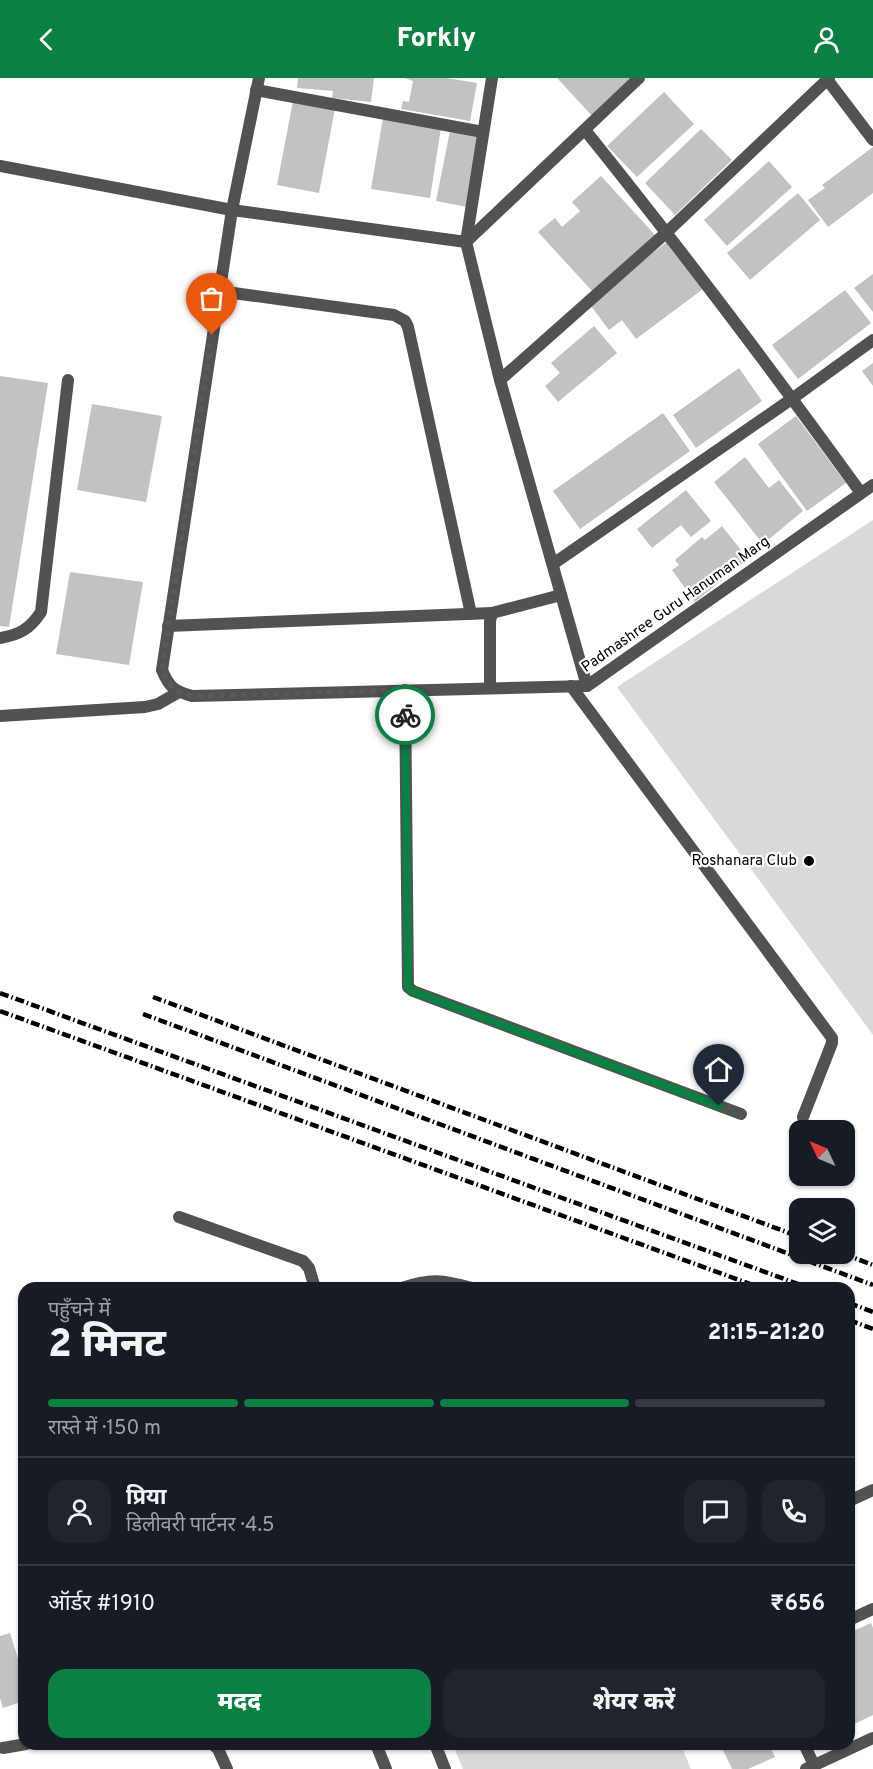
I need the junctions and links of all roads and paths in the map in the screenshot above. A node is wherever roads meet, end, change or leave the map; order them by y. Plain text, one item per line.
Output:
1 (492, 78) edge
2 (639, 78) edge
3 (827, 78) edge
4 (258, 84) edge
5 (585, 130) junction
6 (483, 132) junction
7 (873, 140) edge
8 (0, 166) edge
9 (232, 210) junction
10 (667, 232) junction
11 (466, 242) junction
12 (219, 291) junction
13 (873, 340) edge
14 (68, 380) dead end
15 (500, 380) junction
16 (793, 398) junction
17 (873, 485) edge
18 (861, 493) junction
19 (553, 564) junction
20 (561, 595) junction
21 (492, 613) junction
22 (471, 614) junction
23 (168, 626) junction
24 (0, 638) edge
25 (570, 686) junction
26 (587, 686) junction
27 (490, 688) junction
28 (405, 690) junction
29 (179, 692) junction
30 (0, 716) edge
31 (741, 1114) dead end
32 (803, 1118) dead end
33 (179, 1217) dead end
34 (313, 1282) edge
35 (419, 1282) edge
36 (446, 1282) edge
37 (873, 1490) edge
38 (855, 1498) edge
39 (873, 1609) edge
40 (855, 1617) edge
41 (873, 1738) edge
42 (18, 1745) edge
43 (855, 1746) edge
44 (3, 1748) dead end
45 (218, 1750) edge
46 (378, 1750) edge
47 (437, 1750) edge
48 (806, 1750) edge
49 (847, 1750) edge
50 (810, 1767) edge
51 (227, 1769) edge
52 (386, 1769) edge
53 (445, 1769) edge

1 - 6 street
2 - 5 street
3 - 7 street
3 - 10 street
4 - 6 street
4 - 9 street
5 - 10 street
5 - 11 street
6 - 11 street
8 - 9 street
9 - 11 street
9 - 12 street
10 - 15 street
10 - 16 street
11 - 15 street
12 - 22 street
12 - 23 street
13 - 16 street
14 - 24 street
15 - 19 street
16 - 18 street
16 - 19 street
17 - 18 street, Padmashree Guru Hanuman Marg
18 - 26 street, Padmashree Guru Hanuman Marg
19 - 20 street
20 - 21 street
20 - 26 street
21 - 22 street
21 - 27 street
22 - 23 street
23 - 29 street
25 - 26 street, Padmashree Guru Hanuman Marg
25 - 27 street, Padmashree Guru Hanuman Marg
25 - 32 street
27 - 28 street, Padmashree Guru Hanuman Marg
28 - 29 street, Padmashree Guru Hanuman Marg
28 - 31 street
29 - 30 street
33 - 34 street
35 - 36 street
37 - 38 street
39 - 40 street
41 - 43 street
42 - 44 street
45 - 51 street
46 - 52 street
47 - 53 street
48 - 50 street
49 - 50 street

